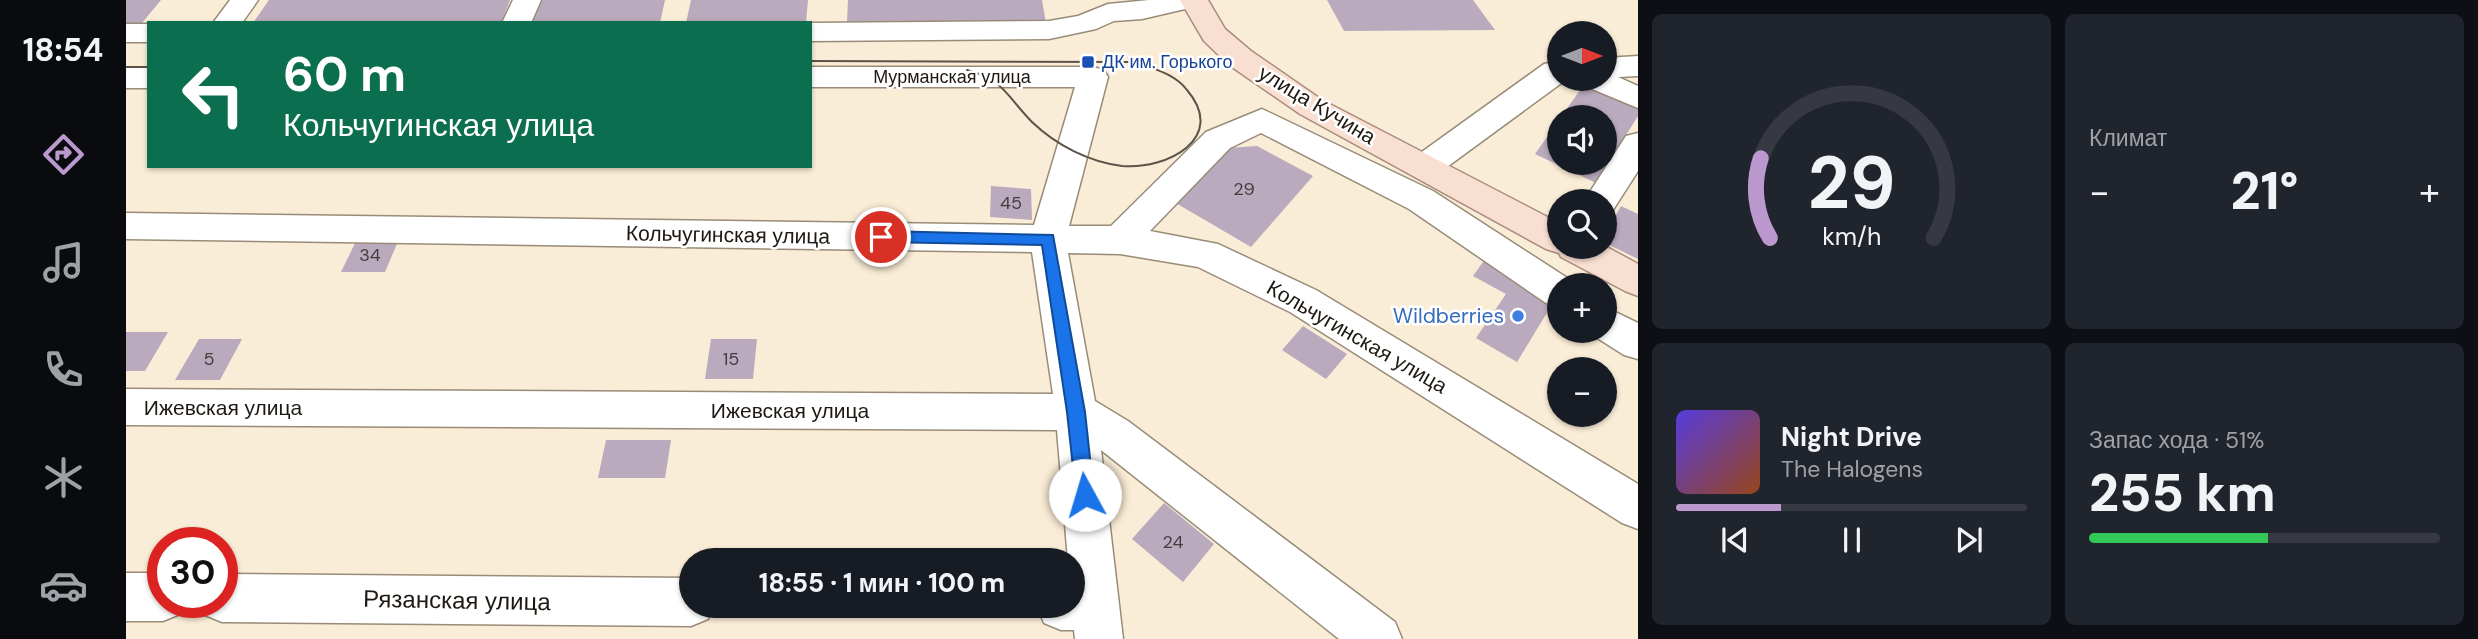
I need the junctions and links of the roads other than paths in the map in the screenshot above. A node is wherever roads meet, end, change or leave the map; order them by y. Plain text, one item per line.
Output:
1 (244, 0) edge
2 (527, 0) edge
3 (828, 0) edge
4 (1061, 0) edge
5 (1188, 0) edge
6 (1194, 0) edge
7 (228, 21) edge
8 (517, 21) edge
9 (1087, 23) junction
10 (818, 32) edge
11 (126, 33) edge
12 (147, 33) edge
13 (1638, 66) edge
14 (1617, 67) edge
15 (812, 77) edge
16 (1547, 77) edge
17 (1617, 88) edge
18 (1638, 98) edge
19 (1638, 145) edge
20 (1424, 167) junction
21 (1617, 194) edge
22 (126, 226) edge
23 (1547, 233) edge
24 (1048, 239) junction
25 (1120, 240) junction
26 (1597, 259) edge
27 (1638, 281) edge
28 (1547, 284) edge
29 (1617, 330) edge
30 (1638, 343) edge
31 (126, 407) edge
32 (1076, 412) junction
33 (1638, 508) edge
34 (1082, 548) edge
35 (126, 597) edge
36 (147, 597) edge
37 (238, 597) edge
38 (679, 602) edge
39 (1378, 639) edge

1 - 7 street
2 - 8 street
3 - 10 street
4 - 9 street
5 - 9 street
6 - 20 main road, улица Кучина
9 - 10 street
11 - 12 street
13 - 14 street
15 - 24 street, Мурманская улица
16 - 20 street
17 - 18 street
19 - 21 street
20 - 23 main road
22 - 24 street, Кольчугинская улица
24 - 25 street, Кольчугинская улица
24 - 32 street
25 - 28 street
25 - 33 street, Кольчугинская улица
26 - 27 main road
29 - 30 street
31 - 32 street, Ижевская улица
32 - 34 street
32 - 39 street
35 - 36 street
37 - 38 street, Рязанская улица

